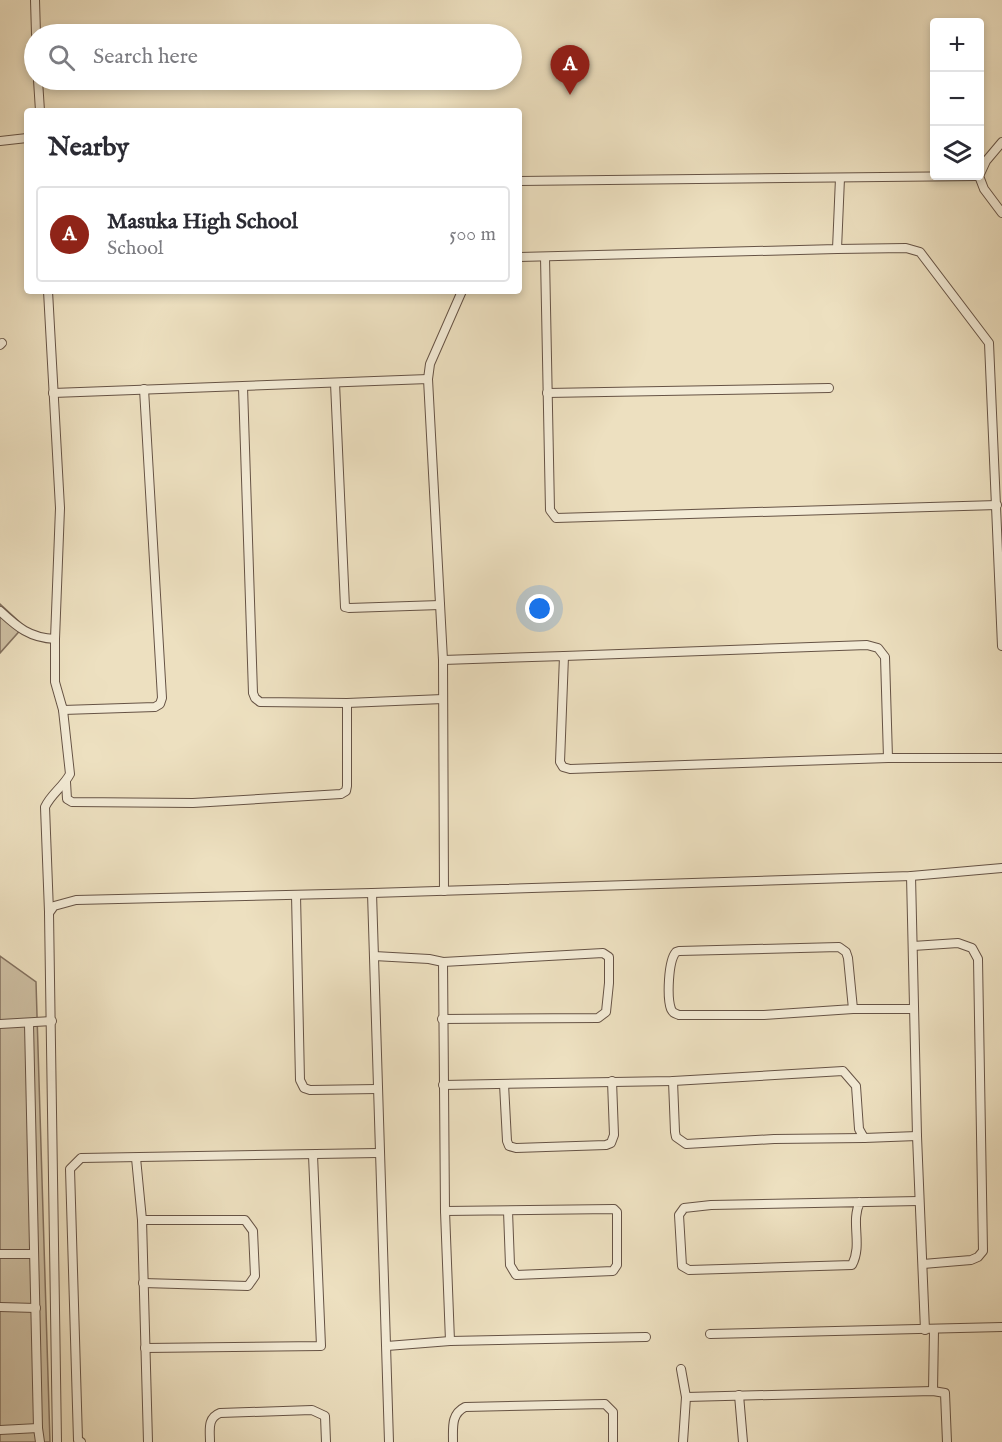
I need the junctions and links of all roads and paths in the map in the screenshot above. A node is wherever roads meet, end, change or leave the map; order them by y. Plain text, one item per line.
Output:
1 (35, 0) edge
2 (36, 24) edge
3 (39, 90) edge
4 (40, 108) edge
5 (24, 138) edge
6 (0, 141) edge
7 (1002, 142) edge
8 (984, 165) edge
9 (930, 176) edge
10 (840, 178) junction
11 (981, 180) edge
12 (522, 181) edge
13 (1002, 213) edge
14 (837, 249) junction
15 (522, 257) edge
16 (545, 257) junction
17 (48, 294) edge
18 (461, 294) edge
19 (428, 379) junction
20 (335, 383) junction
21 (243, 387) junction
22 (829, 388) dead end
23 (144, 389) junction
24 (52, 393) junction
25 (547, 393) junction
26 (997, 505) junction
27 (1001, 570) edge
28 (440, 605) junction
29 (0, 611) edge
30 (55, 639) junction
31 (1002, 646) edge
32 (564, 656) junction
33 (443, 660) junction
34 (443, 699) junction
35 (347, 703) junction
36 (63, 710) junction
37 (888, 758) junction
38 (1002, 758) edge
39 (66, 782) junction
40 (1002, 868) edge
41 (911, 876) junction
42 (444, 891) junction
43 (372, 893) junction
44 (296, 896) junction
45 (49, 913) junction
46 (913, 946) junction
47 (374, 956) junction
48 (443, 962) junction
49 (853, 1009) junction
50 (914, 1009) junction
51 (442, 1019) junction
52 (51, 1022) junction
53 (0, 1024) edge
54 (29, 1024) junction
55 (612, 1081) junction
56 (673, 1081) junction
57 (504, 1084) junction
58 (442, 1085) junction
59 (377, 1089) junction
60 (917, 1136) junction
61 (864, 1138) junction
62 (378, 1153) junction
63 (313, 1155) junction
64 (136, 1158) junction
65 (920, 1201) junction
66 (860, 1202) junction
67 (445, 1211) junction
68 (508, 1211) junction
69 (142, 1220) junction
70 (0, 1254) edge
71 (34, 1254) junction
72 (923, 1264) junction
73 (143, 1283) junction
74 (0, 1307) edge
75 (36, 1308) junction
76 (1002, 1328) edge
77 (929, 1330) junction
78 (710, 1334) dead end
79 (646, 1337) dead end
80 (450, 1341) junction
81 (387, 1346) junction
82 (145, 1348) junction
83 (681, 1369) dead end
84 (933, 1391) junction
85 (740, 1395) junction
86 (686, 1397) junction
87 (38, 1428) junction
88 (0, 1430) edge
89 (40, 1442) edge
90 (57, 1442) edge
91 (81, 1442) edge
92 (148, 1442) edge
93 (210, 1442) edge
94 (326, 1442) edge
95 (389, 1442) edge
96 (453, 1442) edge
97 (613, 1442) edge
98 (683, 1442) edge
99 (743, 1442) edge
100 (947, 1442) edge

1 - 2 street
3 - 4 street
5 - 6 street
7 - 8 street
9 - 10 street
10 - 12 street
10 - 14 street
11 - 13 street
14 - 16 street
14 - 26 street
15 - 16 street
16 - 25 street
17 - 24 street
18 - 19 street
19 - 20 street
19 - 28 street
20 - 21 street
20 - 28 street
21 - 23 street
21 - 35 street
22 - 25 street
23 - 24 street
23 - 36 street
24 - 30 street
25 - 26 street
26 - 27 street
27 - 31 street
28 - 33 street
29 - 30 street
30 - 36 street
32 - 33 street
32 - 37 street
32 - 37 street
33 - 34 street
34 - 35 street
34 - 42 street
35 - 39 street
36 - 39 street
37 - 38 street
39 - 45 street
40 - 41 street
41 - 42 street
41 - 46 street
42 - 43 street
43 - 44 street
43 - 47 street
44 - 45 street
44 - 59 street
45 - 52 street
46 - 50 street
46 - 72 street
47 - 48 street
47 - 59 street
48 - 51 street
48 - 51 street
49 - 49 street
49 - 50 street
50 - 60 street
51 - 58 street
52 - 54 street
52 - 90 street
53 - 54 street
54 - 71 street
55 - 56 street
55 - 57 street
55 - 57 street
56 - 61 street
56 - 61 street
57 - 58 street
58 - 67 street
59 - 62 street
60 - 61 street
60 - 65 street
62 - 63 street
62 - 81 street
63 - 64 street
63 - 82 street
64 - 69 street
64 - 91 street
65 - 66 street
65 - 72 street
66 - 66 street
67 - 68 street
67 - 80 street
68 - 68 street
69 - 73 street
69 - 73 street
70 - 71 street
71 - 75 street
72 - 77 street
73 - 82 street
74 - 75 street
75 - 87 street
76 - 77 street
77 - 78 street
77 - 84 street
79 - 80 street
80 - 81 street
81 - 95 street
82 - 92 street
83 - 86 street
84 - 85 street
84 - 100 street
85 - 86 street
85 - 99 street
86 - 98 street
87 - 88 street
87 - 89 street
93 - 94 street
96 - 97 street

